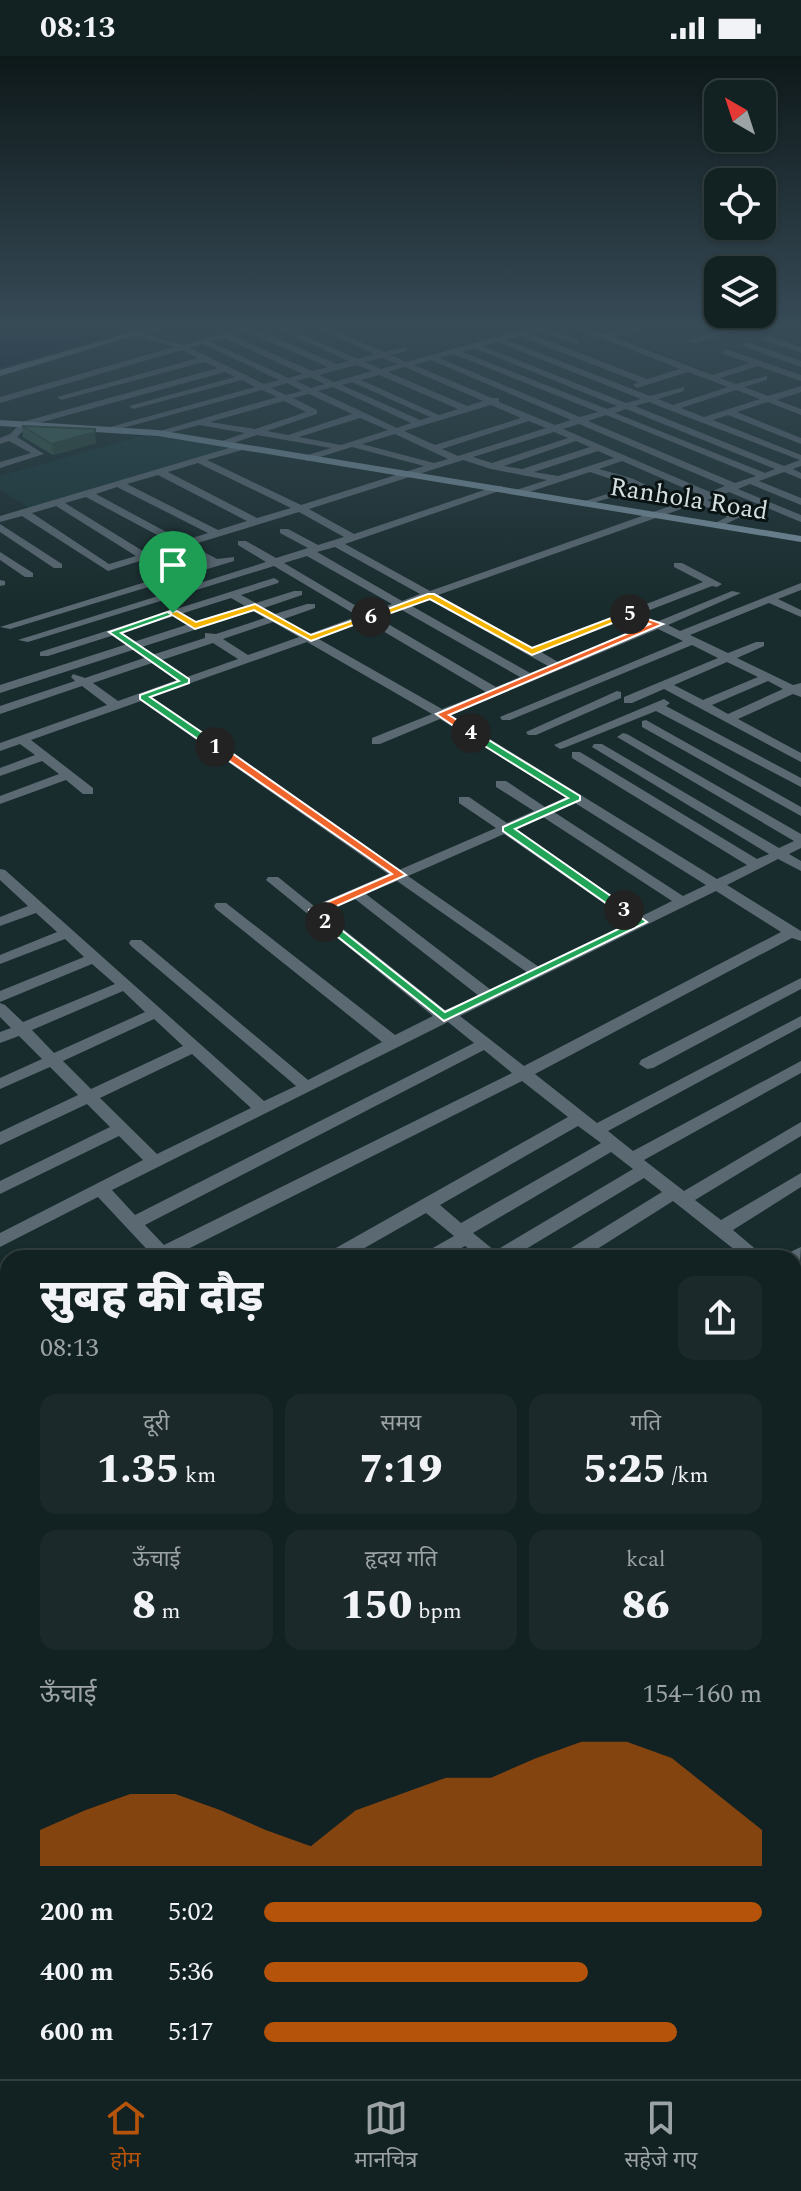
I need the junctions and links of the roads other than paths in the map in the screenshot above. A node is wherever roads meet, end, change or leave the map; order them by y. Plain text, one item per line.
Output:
1 (41, 419) edge
2 (143, 419) edge
3 (204, 419) edge
4 (291, 419) edge
5 (345, 419) edge
6 (373, 419) edge
7 (411, 419) edge
8 (433, 419) edge
9 (492, 419) edge
10 (525, 419) edge
11 (532, 419) edge
12 (578, 419) edge
13 (579, 419) edge
14 (624, 419) edge
15 (656, 419) edge
16 (747, 419) edge
17 (704, 420) edge
18 (195, 422) junction
19 (0, 423) edge
20 (419, 423) junction
21 (25, 424) junction
22 (553, 428) junction
23 (108, 429) junction
24 (396, 430) junction
25 (253, 432) junction
26 (158, 433) junction
27 (11, 438) junction
28 (287, 438) junction
29 (577, 438) junction
30 (0, 441) edge
31 (801, 441) edge
32 (421, 442) junction
33 (225, 443) junction
34 (347, 445) junction
35 (244, 446) junction
36 (435, 448) junction
37 (598, 448) junction
38 (0, 453) edge
39 (307, 458) junction
40 (460, 458) junction
41 (623, 458) junction
42 (199, 460) junction
43 (15, 461) junction
44 (801, 461) edge
45 (0, 465) edge
46 (435, 466) junction
47 (491, 466) junction
48 (591, 469) junction
49 (784, 469) junction
50 (160, 472) junction
51 (520, 472) junction
52 (410, 474) junction
53 (765, 476) junction
54 (801, 476) edge
55 (558, 479) junction
56 (750, 481) junction
57 (118, 484) junction
58 (641, 486) junction
59 (731, 487) junction
60 (499, 488) junction
61 (520, 492) junction
62 (87, 493) junction
63 (703, 497) junction
64 (57, 502) junction
65 (801, 502) edge
66 (586, 504) junction
67 (682, 505) junction
68 (300, 508) junction
69 (24, 512) junction
70 (649, 516) junction
71 (801, 519) edge
72 (1, 520) edge
73 (256, 522) junction
74 (714, 526) junction
75 (284, 531) dead end
76 (217, 534) junction
77 (353, 538) junction
78 (801, 539) edge
79 (242, 543) dead end
80 (336, 543) junction
81 (184, 545) junction
82 (313, 551) junction
83 (0, 555) edge
84 (145, 557) junction
85 (230, 559) dead end
86 (276, 562) junction
87 (216, 563) junction
88 (678, 565) dead end
89 (58, 566) dead end
90 (29, 575) dead end
91 (274, 581) dead end
92 (712, 582) junction
93 (795, 589) edge
94 (298, 593) dead end
95 (736, 593) junction
96 (232, 594) junction
97 (431, 596) junction
98 (801, 597) edge
99 (764, 601) junction
100 (311, 606) dead end
101 (403, 606) junction
102 (255, 607) junction
103 (173, 613) junction
104 (633, 613) junction
105 (801, 614) edge
106 (371, 617) junction
107 (275, 618) junction
108 (658, 624) junction
109 (3, 625) edge
110 (195, 626) junction
111 (113, 632) junction
112 (680, 635) junction
113 (213, 637) junction
114 (311, 638) junction
115 (24, 640) junction
116 (693, 641) junction
117 (760, 644) dead end
118 (134, 646) junction
119 (532, 652) junction
120 (44, 654) junction
121 (152, 658) junction
122 (728, 658) junction
123 (248, 660) junction
124 (559, 667) junction
125 (65, 669) junction
126 (768, 677) junction
127 (530, 678) junction
128 (83, 681) junction
129 (186, 681) junction
130 (594, 682) junction
131 (666, 685) junction
132 (0, 689) edge
133 (799, 689) edge
134 (495, 692) junction
135 (684, 695) junction
136 (143, 697) junction
137 (623, 698) junction
138 (701, 705) junction
139 (117, 706) junction
140 (0, 710) edge
141 (441, 714) junction
142 (649, 714) junction
143 (506, 717) dead end
144 (727, 719) junction
145 (532, 732) dead end
146 (623, 737) dead end
147 (22, 739) junction
148 (376, 741) dead end
149 (560, 745) dead end
150 (0, 747) edge
151 (598, 747) dead end
152 (576, 755) dead end
153 (44, 756) junction
154 (801, 758) edge
155 (0, 772) edge
156 (68, 775) junction
157 (801, 783) edge
158 (501, 784) dead end
159 (88, 791) dead end
160 (576, 798) junction
161 (0, 800) edge
162 (464, 800) dead end
163 (544, 812) junction
164 (801, 812) edge
165 (507, 829) junction
166 (801, 842) edge
167 (780, 854) junction
168 (757, 865) junction
169 (801, 867) edge
170 (0, 873) edge
171 (401, 875) junction
172 (273, 880) dead end
173 (716, 885) junction
174 (6, 887) edge
175 (356, 893) junction
176 (683, 902) junction
177 (221, 906) dead end
178 (37, 907) junction
179 (313, 912) junction
180 (0, 922) edge
181 (641, 922) junction
182 (67, 933) junction
183 (797, 935) edge
184 (136, 943) dead end
185 (94, 958) junction
186 (0, 960) edge
187 (538, 973) junction
188 (801, 983) edge
189 (125, 985) junction
190 (0, 997) edge
191 (490, 997) junction
192 (0, 1008) edge
193 (155, 1013) junction
194 (446, 1016) junction
195 (801, 1021) edge
196 (21, 1029) junction
197 (0, 1038) edge
198 (393, 1042) junction
199 (484, 1044) junction
200 (193, 1047) junction
201 (52, 1060) junction
202 (647, 1064) dead end
203 (801, 1066) edge
204 (524, 1073) junction
205 (0, 1084) edge
206 (307, 1087) junction
207 (87, 1097) junction
208 (263, 1109) junction
209 (579, 1118) junction
210 (801, 1128) edge
211 (120, 1129) junction
212 (595, 1131) junction
213 (0, 1139) edge
214 (612, 1144) junction
215 (155, 1162) junction
216 (639, 1164) junction
217 (801, 1179) edge
218 (0, 1188) edge
219 (99, 1188) junction
220 (679, 1195) junction
221 (428, 1205) junction
222 (133, 1224) junction
223 (721, 1229) junction
224 (463, 1234) junction
225 (0, 1241) edge
226 (158, 1250) edge
227 (176, 1250) edge
228 (347, 1250) edge
229 (441, 1250) edge
230 (484, 1250) edge
231 (506, 1250) edge
232 (583, 1250) edge
233 (747, 1250) edge

1 - 21 street
2 - 23 street
3 - 18 street
4 - 25 street
5 - 28 street
6 - 24 street
7 - 20 street
8 - 20 street
9 - 32 street
10 - 36 street
11 - 22 street
12 - 22 street
13 - 59 street
14 - 53 street
15 - 49 street
16 - 31 street
17 - 44 street
18 - 25 street
18 - 26 street
19 - 21 street, Ranhola Road
20 - 24 street
21 - 23 street, Ranhola Road
21 - 27 street
22 - 29 street
22 - 40 street
23 - 26 street, Ranhola Road
24 - 32 street
24 - 34 street
25 - 28 street
25 - 33 street
26 - 33 street, Ranhola Road
27 - 30 street
27 - 43 street
28 - 34 street
29 - 37 street
29 - 47 street
32 - 36 street
33 - 35 street, Ranhola Road
34 - 39 street
34 - 46 street
35 - 39 street, Ranhola Road
35 - 42 street
36 - 40 street
37 - 41 street
37 - 51 street
38 - 43 street
39 - 52 street, Ranhola Road
40 - 46 street
40 - 47 street
41 - 48 street
41 - 63 street
42 - 50 street
42 - 68 street
43 - 45 street
44 - 49 street
46 - 52 street
47 - 51 street
48 - 55 street
48 - 58 street
49 - 53 street
49 - 54 street
50 - 57 street
50 - 73 street
51 - 55 street
52 - 60 street, Ranhola Road
52 - 68 street
53 - 56 street
55 - 61 street
56 - 59 street
56 - 65 street
57 - 62 street
57 - 76 street
58 - 66 street
58 - 67 street
59 - 63 street
59 - 71 street
60 - 61 street, Ranhola Road
60 - 77 street
61 - 66 street, Ranhola Road
62 - 64 street
62 - 81 street
63 - 67 street
63 - 74 street
64 - 69 street
64 - 84 street
66 - 70 street, Ranhola Road
67 - 70 street
68 - 73 street
68 - 77 street
69 - 72 street
69 - 84 street
70 - 74 street, Ranhola Road
70 - 97 street
72 - 89 street
73 - 76 street
74 - 78 street, Ranhola Road
75 - 82 street
76 - 81 street
77 - 80 street
79 - 86 street
80 - 82 street
80 - 97 street
81 - 84 street
81 - 87 street
82 - 86 street
82 - 101 street
83 - 90 street
85 - 87 street
86 - 106 street
86 - 115 street
87 - 109 street
88 - 92 street
91 - 96 street
92 - 95 street
92 - 104 street
93 - 98 street
93 - 99 street
94 - 102 street
95 - 99 street
95 - 108 street
96 - 102 street
96 - 103 street
97 - 101 street
97 - 119 street
99 - 105 street
99 - 112 street
100 - 107 street
101 - 106 street
101 - 127 street
102 - 107 street
102 - 110 street
103 - 110 street
103 - 111 street
104 - 108 street
104 - 119 street
106 - 114 street
106 - 134 street
107 - 113 street
107 - 114 street
108 - 112 street
108 - 124 street
109 - 115 street
110 - 113 street
110 - 118 street
111 - 118 street
111 - 120 street
112 - 116 street
113 - 121 street
113 - 123 street
114 - 123 street
114 - 141 street
115 - 120 street
116 - 122 street
116 - 130 street
117 - 122 street
118 - 121 street
118 - 125 street
119 - 124 street
120 - 125 street
121 - 128 street
121 - 129 street
122 - 126 street
122 - 131 street
123 - 129 street
124 - 127 street
125 - 128 street
125 - 132 street
126 - 133 street
126 - 138 street
127 - 134 street
128 - 139 street
128 - 140 street
129 - 136 street
130 - 137 street
130 - 143 street
131 - 135 street
131 - 137 street
133 - 144 street
134 - 141 street
135 - 138 street
135 - 142 street
136 - 139 street
136 - 171 street
137 - 142 street
137 - 145 street
138 - 144 street
139 - 147 street
141 - 148 street
141 - 160 street
142 - 149 street
142 - 157 street
142 - 164 street
144 - 154 street
146 - 166 street
147 - 150 street
147 - 153 street
151 - 167 street
152 - 168 street
153 - 155 street
153 - 156 street
156 - 159 street
156 - 161 street
158 - 163 street
160 - 163 street
160 - 173 street
162 - 165 street
163 - 165 street
163 - 176 street
165 - 171 street
165 - 181 street
166 - 167 street
167 - 168 street
167 - 169 street
168 - 173 street
170 - 174 street
171 - 175 street
171 - 187 street
172 - 179 street
173 - 176 street
173 - 183 street
174 - 178 street
175 - 179 street
175 - 191 street
176 - 181 street
177 - 198 street
178 - 180 street
178 - 182 street
179 - 194 street
181 - 187 street
182 - 185 street
182 - 186 street
183 - 204 street
184 - 206 street
185 - 189 street
185 - 190 street
187 - 191 street
188 - 202 street
189 - 193 street
189 - 196 street
191 - 194 street
192 - 196 street
193 - 200 street
193 - 201 street
194 - 198 street
194 - 199 street
195 - 212 street
196 - 197 street
196 - 201 street
198 - 206 street
199 - 204 street
199 - 222 street
200 - 207 street
200 - 208 street
201 - 205 street
201 - 207 street
203 - 216 street
204 - 209 street
204 - 227 street
206 - 208 street
207 - 211 street
207 - 213 street
208 - 215 street
209 - 212 street
209 - 221 street
210 - 220 street
211 - 215 street
211 - 218 street
212 - 214 street
214 - 216 street
214 - 224 street
215 - 219 street
216 - 220 street
216 - 231 street
217 - 223 street
219 - 222 street
219 - 225 street
220 - 223 street
220 - 232 street
221 - 224 street
221 - 228 street
222 - 226 street
223 - 233 street
224 - 229 street
224 - 230 street

